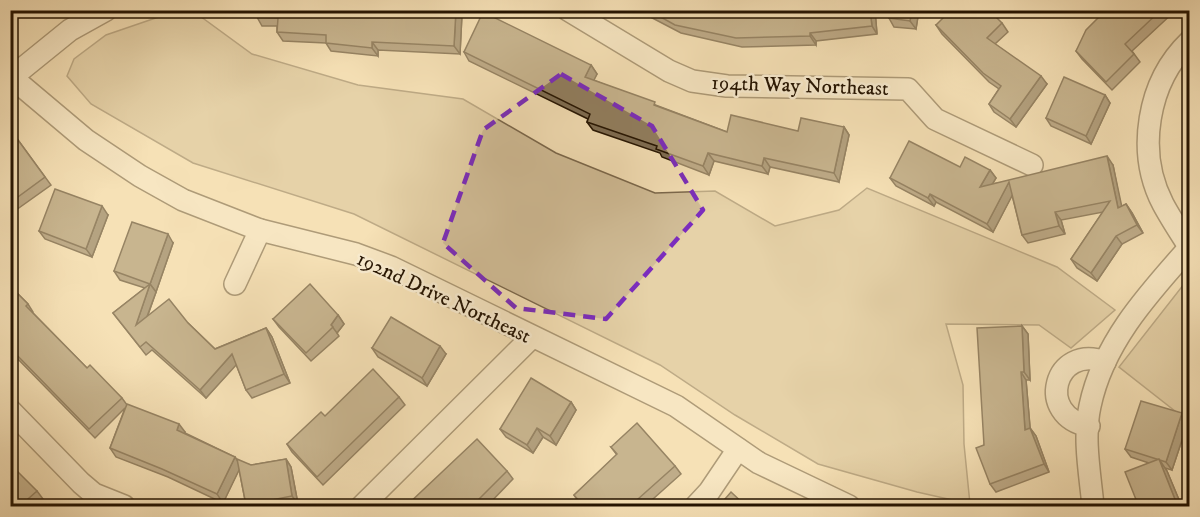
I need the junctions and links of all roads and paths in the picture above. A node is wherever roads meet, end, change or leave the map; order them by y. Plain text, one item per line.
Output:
1 (106, 10) edge
2 (568, 10) edge
3 (1190, 41) edge
4 (11, 76) edge
5 (1032, 165) dead end
6 (260, 230) junction
7 (1190, 248) edge
8 (235, 284) dead end
9 (532, 337) junction
10 (1105, 362) junction
11 (10, 410) edge
12 (1089, 426) junction
13 (738, 448) junction
14 (124, 507) edge
15 (362, 507) edge
16 (696, 507) edge
17 (849, 507) edge
18 (1093, 507) edge

1 - 4 street
2 - 5 street, 194th Way Northeast
3 - 7 street
4 - 6 street, 192nd Drive Northeast
6 - 8 street
6 - 9 street, 192nd Drive Northeast
7 - 10 street
9 - 13 street, 192nd Drive Northeast
9 - 15 street
10 - 12 street
10 - 12 street
11 - 14 street
12 - 18 street
13 - 16 street
13 - 17 street, 192nd Drive Northeast

